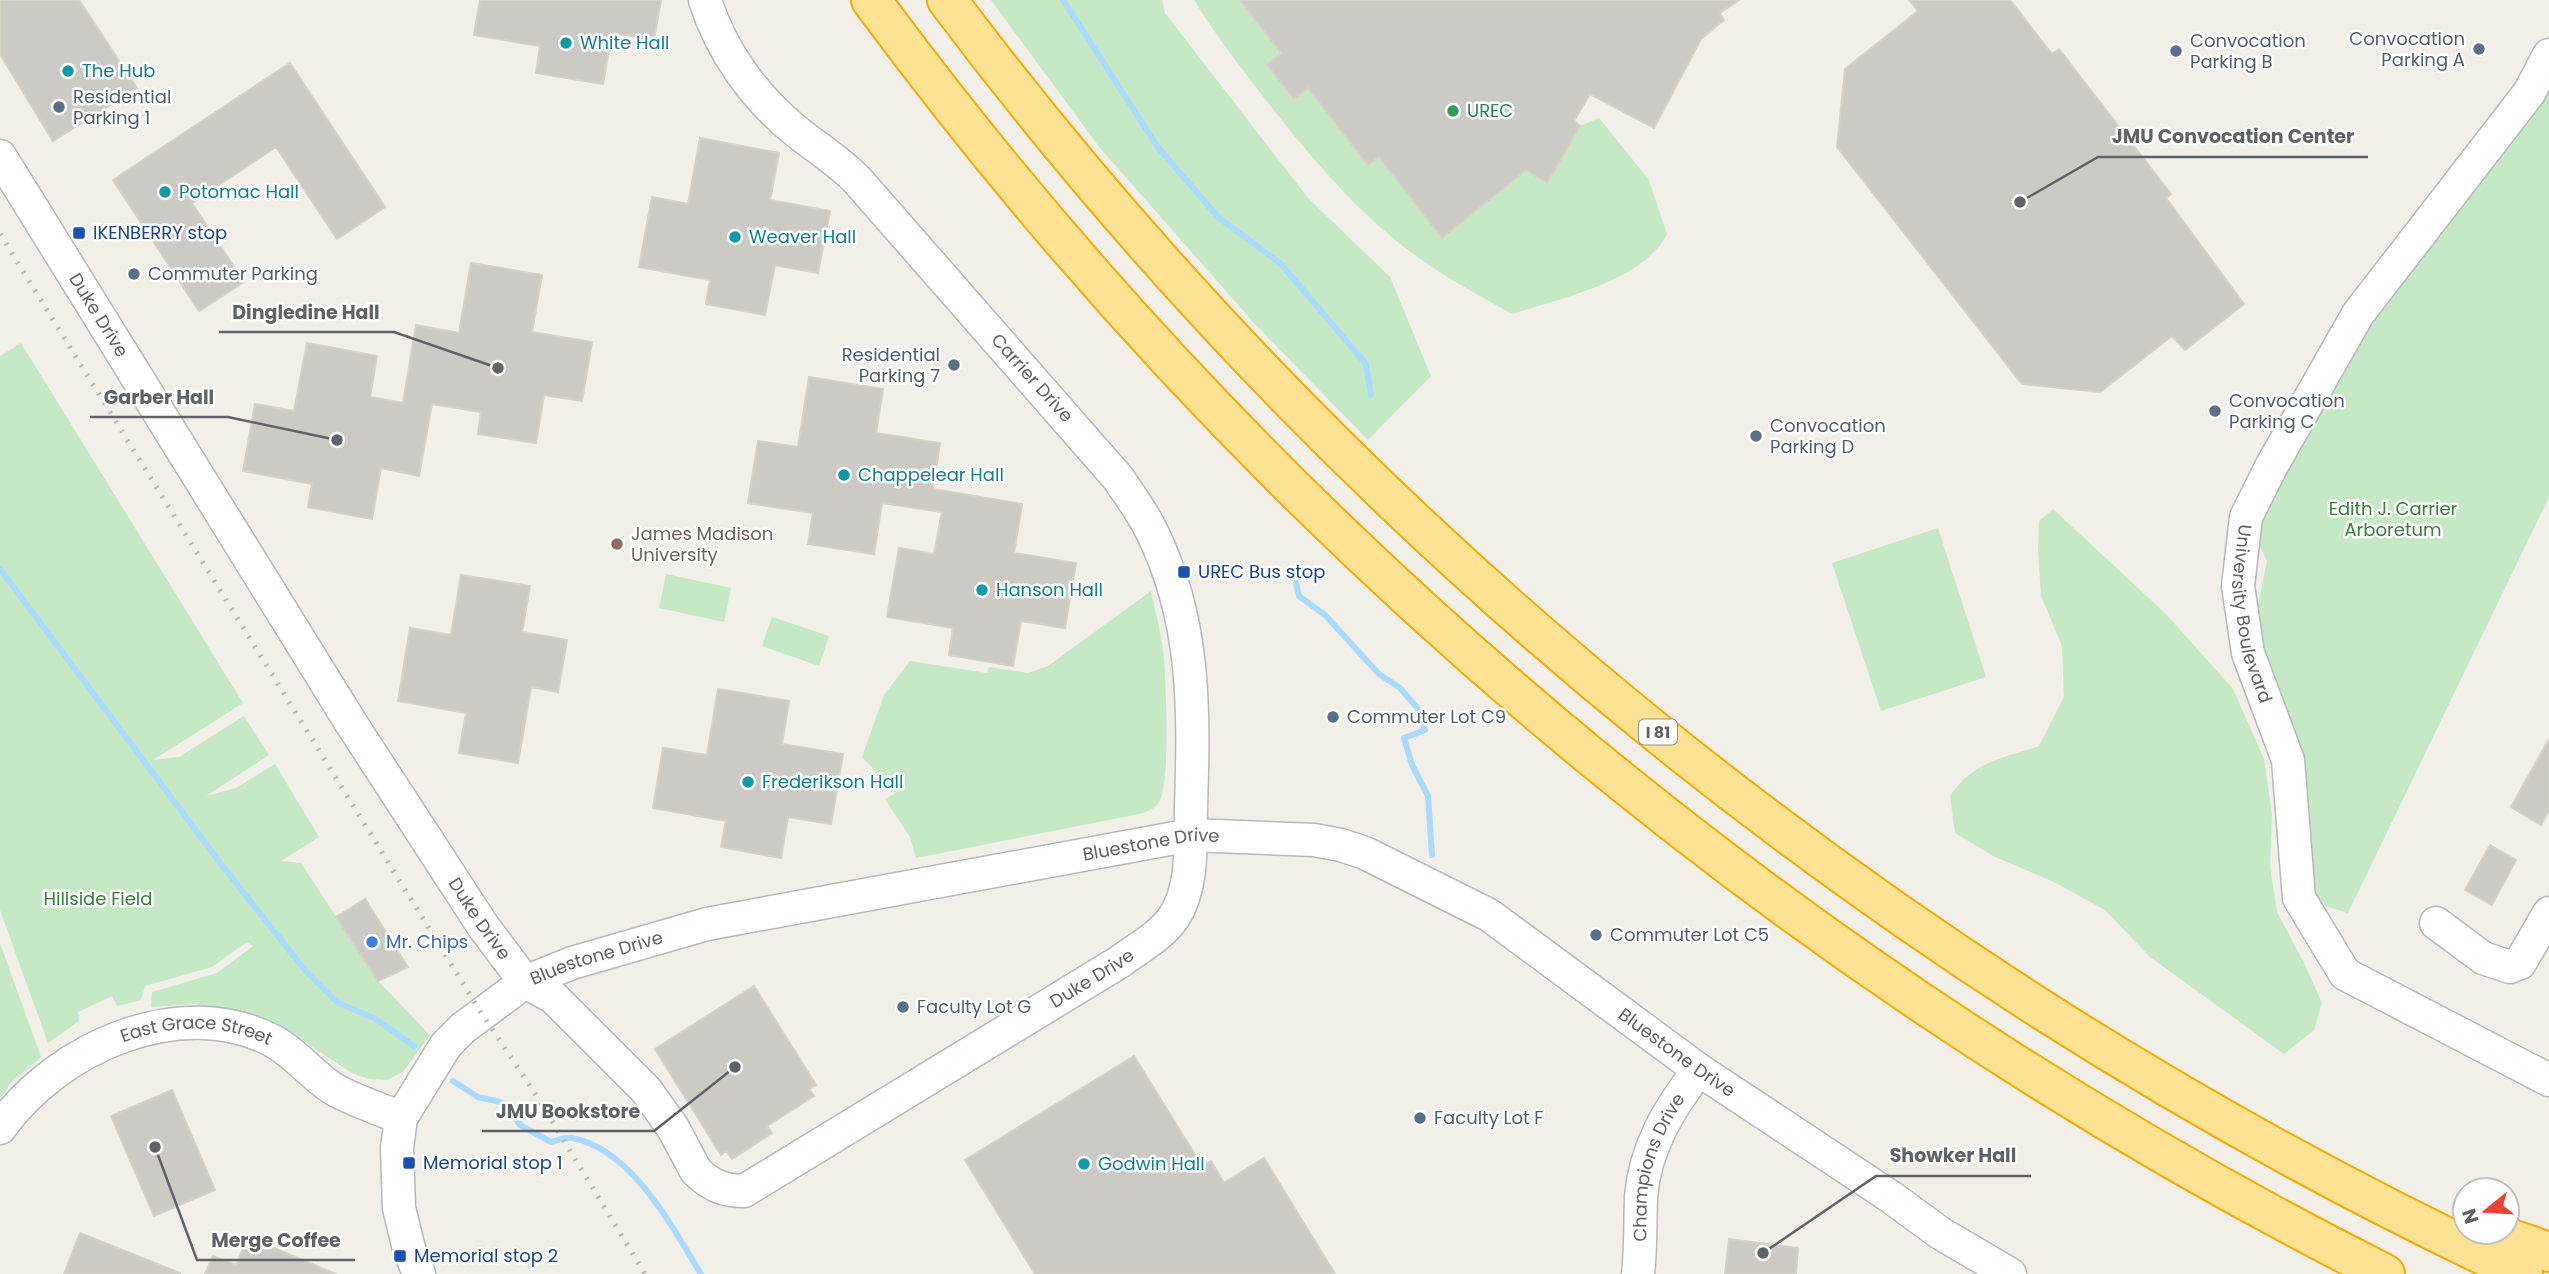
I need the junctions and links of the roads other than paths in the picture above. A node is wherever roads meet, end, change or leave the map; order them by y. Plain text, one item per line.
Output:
1 (705, 0) edge
2 (872, 0) edge
3 (947, 0) edge
4 (2549, 55) edge
5 (0, 156) edge
6 (1191, 835) junction
7 (2549, 914) edge
8 (2436, 923) dead end
9 (525, 982) junction
10 (1699, 1070) junction
11 (2549, 1080) edge
12 (2164, 1084) junction
13 (401, 1118) junction
14 (0, 1128) edge
15 (2451, 1216) edge
16 (2521, 1242) edge
17 (2549, 1252) edge
18 (419, 1274) edge
19 (1638, 1274) edge
20 (2010, 1274) edge
21 (2385, 1274) edge
22 (2523, 1274) edge

1 - 6 street, Carrier Drive
2 - 21 highway
3 - 12 highway, I 81
4 - 11 street, University Boulevard
5 - 9 street, Duke Drive
6 - 9 street, Bluestone Drive
6 - 9 street, Duke Drive
6 - 10 street, Bluestone Drive
7 - 8 street
9 - 13 street, Bluestone Drive
10 - 19 street, Champions Drive
10 - 20 street, Bluestone Drive
12 - 15 highway
12 - 22 highway, I 81
13 - 14 street, East Grace Street
13 - 18 street, Bluestone Drive
16 - 17 highway

